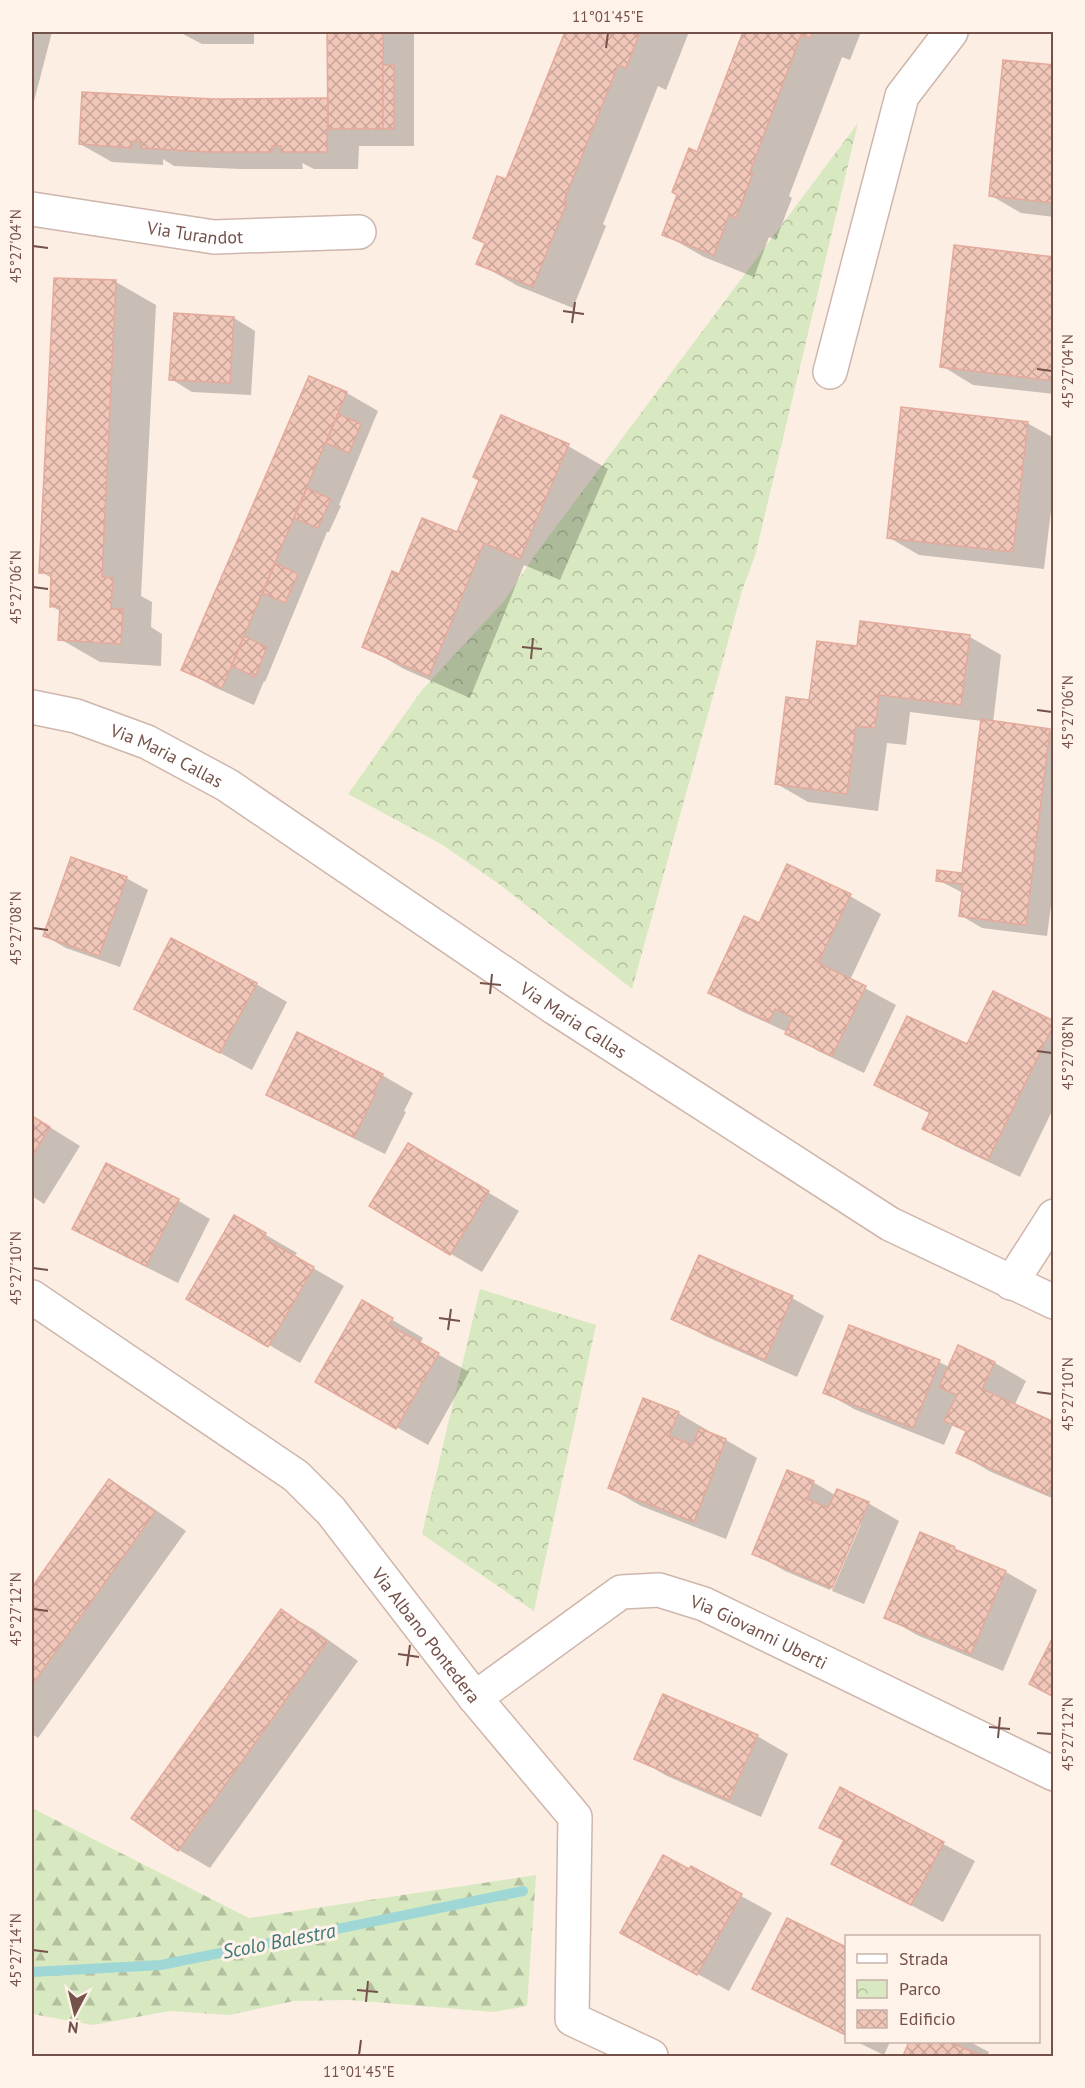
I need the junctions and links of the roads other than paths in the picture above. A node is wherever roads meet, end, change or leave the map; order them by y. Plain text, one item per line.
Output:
1 (951, 32) edge
2 (32, 209) edge
3 (359, 232) dead end
4 (830, 372) dead end
5 (32, 706) edge
6 (1053, 1216) edge
7 (1011, 1283) junction
8 (32, 1297) edge
9 (1053, 1302) edge
10 (476, 1698) junction
11 (1053, 1774) edge
12 (651, 2056) edge

1 - 4 street
2 - 3 street, Via Turandot
5 - 7 street, Via Maria Callas
6 - 7 street
7 - 9 street, Via Maria Callas
8 - 10 street, Via Albano Pontedera
10 - 11 street, Via Giovanni Uberti
10 - 12 street, Via Albano Pontedera

